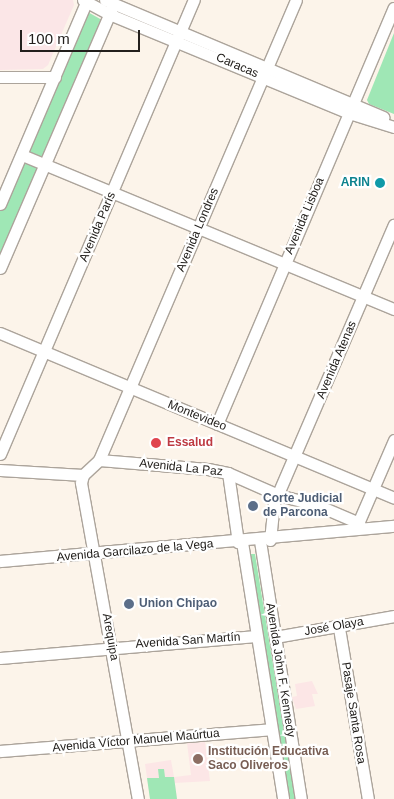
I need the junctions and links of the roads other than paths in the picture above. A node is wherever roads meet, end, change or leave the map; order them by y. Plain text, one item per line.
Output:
1 (194, 0) edge
2 (296, 0) edge
3 (85, 1) edge
4 (111, 5) edge
5 (394, 8) edge
6 (179, 35) junction
7 (265, 72) junction
8 (0, 77) edge
9 (55, 77) junction
10 (352, 108) junction
11 (394, 122) edge
12 (394, 127) edge
13 (22, 154) junction
14 (44, 165) junction
15 (112, 194) junction
16 (0, 204) edge
17 (394, 225) edge
18 (198, 230) junction
19 (284, 264) junction
20 (0, 268) edge
21 (364, 296) junction
22 (394, 309) edge
23 (0, 333) edge
24 (45, 352) junction
25 (130, 388) junction
26 (217, 424) junction
27 (394, 440) edge
28 (0, 454) edge
29 (296, 457) junction
30 (99, 460) junction
31 (0, 470) edge
32 (228, 473) junction
33 (83, 475) junction
34 (373, 489) junction
35 (278, 494) junction
36 (394, 498) edge
37 (357, 527) junction
38 (393, 530) edge
39 (265, 540) junction
40 (240, 542) junction
41 (95, 554) junction
42 (0, 561) edge
43 (394, 616) edge
44 (339, 628) junction
45 (256, 636) junction
46 (275, 637) junction
47 (112, 646) junction
48 (0, 658) edge
49 (271, 729) junction
50 (128, 742) junction
51 (0, 751) edge
52 (138, 799) edge
53 (283, 799) edge
54 (301, 799) edge
55 (368, 799) edge

1 - 6 street, Avenida París
2 - 7 street, Avenida Londres
3 - 4 street
3 - 9 street
4 - 6 street
4 - 14 street
5 - 10 street, Avenida Lisboa
6 - 7 street
6 - 15 street, Avenida París
7 - 10 street
7 - 18 street, Avenida Londres
8 - 9 street
9 - 13 street
10 - 11 street
10 - 12 street
10 - 19 street, Avenida Lisboa
13 - 14 street
13 - 16 street
14 - 15 street
14 - 20 street
15 - 18 street
15 - 24 street, Avenida París
17 - 21 street, Avenida Atenas
18 - 19 street
18 - 25 street, Avenida Londres
19 - 21 street
19 - 26 street, Avenida Lisboa
21 - 22 street
21 - 29 street, Avenida Atenas
23 - 24 street, Montevideo
24 - 25 street, Montevideo
24 - 28 street, Avenida París
25 - 26 street, Montevideo
25 - 30 street, Avenida Londres
26 - 29 street, Montevideo
27 - 34 street
29 - 34 street, Montevideo
29 - 35 street, Avenida Atenas
30 - 32 street, Avenida La Paz
30 - 33 street
31 - 33 street
32 - 35 street, Avenida La Paz
32 - 40 street, Avenida John F. Kennedy
33 - 41 street, Arequipa
34 - 36 street, Montevideo
34 - 37 street
35 - 37 street, Avenida La Paz
35 - 39 street, Avenida John F. Kennedy
37 - 38 street, Avenida Garcilazo de la Vega
37 - 39 street, Avenida Garcilazo de la Vega
39 - 40 street, Avenida Garcilazo de la Vega
39 - 46 street, Avenida John F. Kennedy
40 - 41 street, Avenida Garcilazo de la Vega
40 - 45 street, Avenida John F. Kennedy
41 - 42 street, Avenida Garcilazo de la Vega
41 - 47 street, Arequipa
43 - 44 street, José Olaya
44 - 46 street, José Olaya
44 - 55 street, Pasaje Santa Rosa
45 - 47 street, Avenida San Martín
45 - 49 street, Avenida John F. Kennedy
46 - 54 street, Avenida John F. Kennedy
47 - 48 street, Avenida San Martín
47 - 50 street, Arequipa
49 - 50 street, Avenida Víctor Manuel Maúrtua
49 - 53 street, Avenida John F. Kennedy
50 - 51 street, Avenida Víctor Manuel Maúrtua
50 - 52 street, Arequipa

